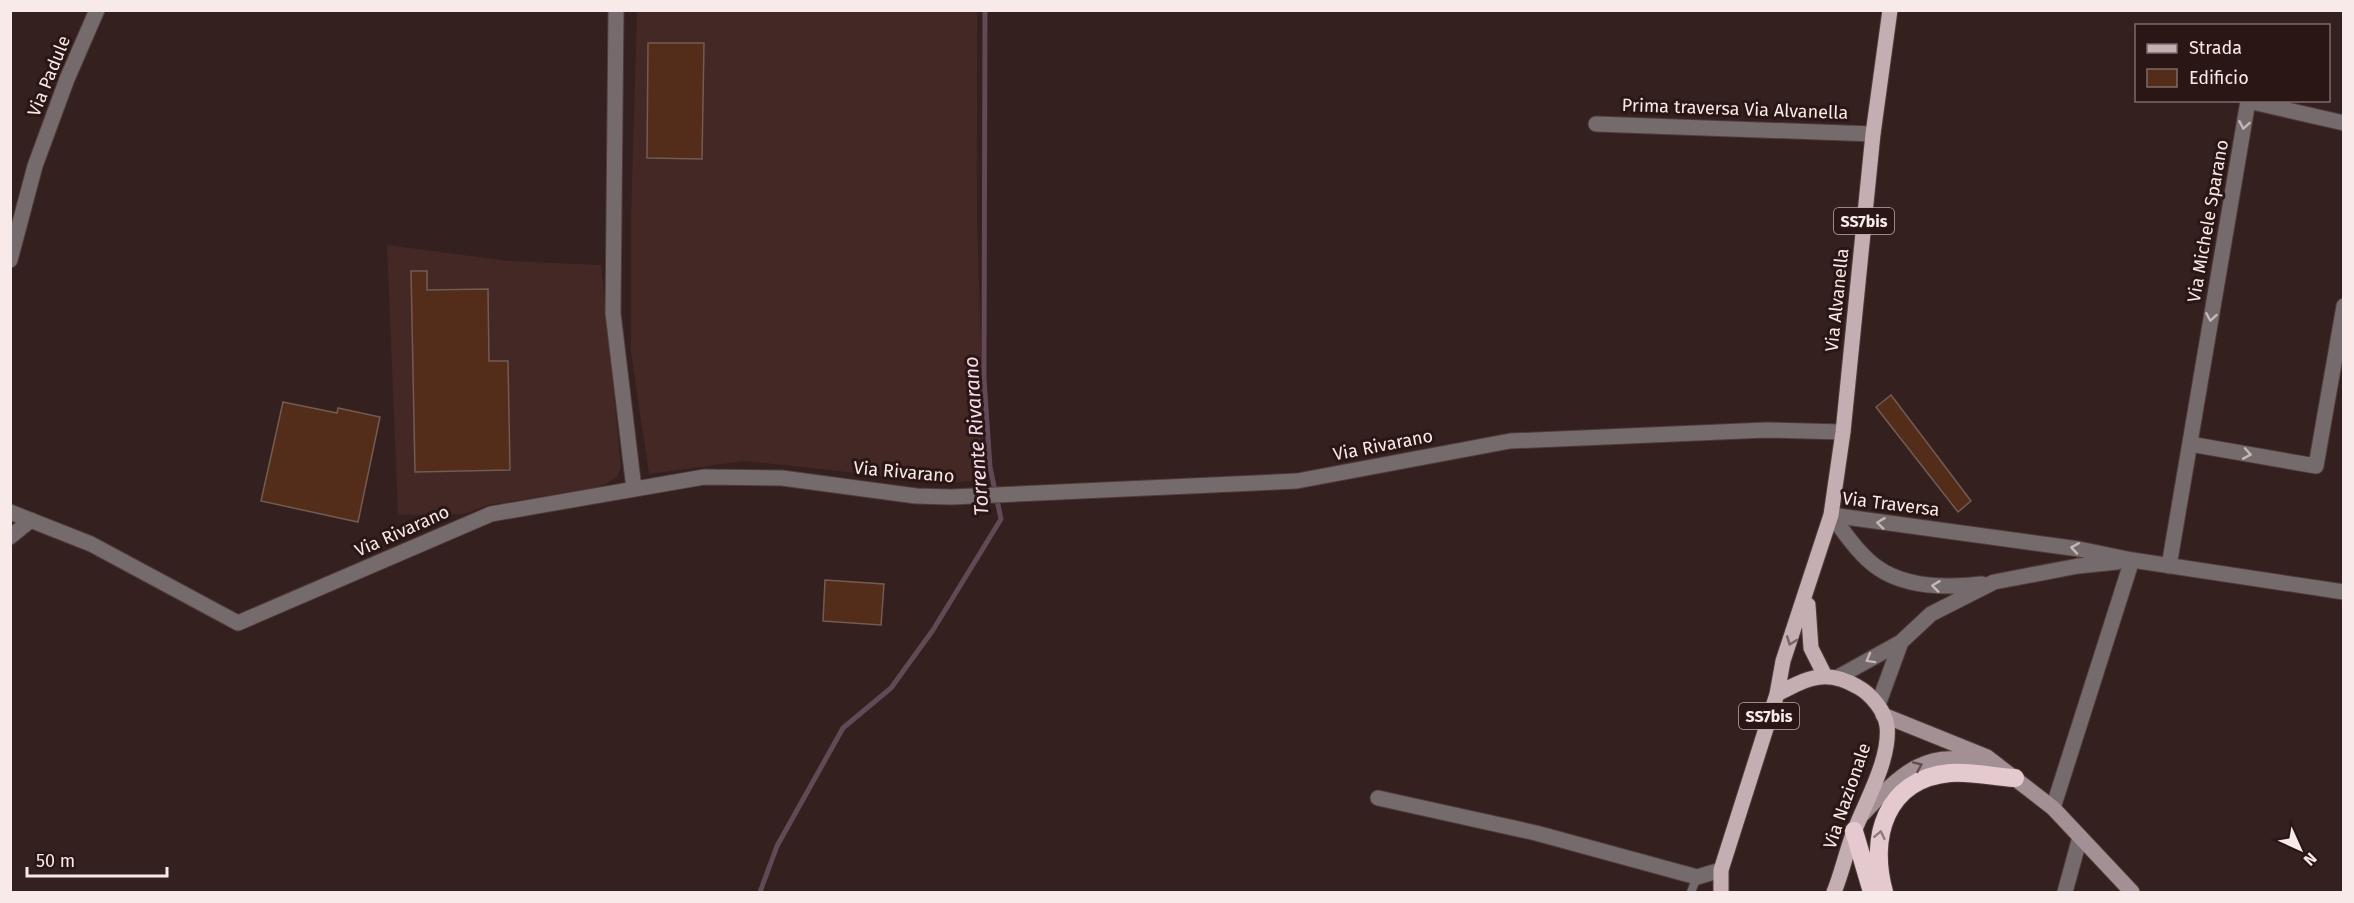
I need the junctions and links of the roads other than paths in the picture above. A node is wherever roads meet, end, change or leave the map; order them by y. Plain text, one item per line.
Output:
1 (97, 10) edge
2 (616, 10) edge
3 (1890, 10) edge
4 (2248, 102) edge
5 (2252, 102) edge
6 (1596, 123) dead end
7 (2343, 123) edge
8 (1873, 134) junction
9 (10, 260) edge
10 (2343, 306) edge
11 (1843, 432) junction
12 (2190, 444) junction
13 (634, 489) junction
14 (10, 512) edge
15 (1831, 515) junction
16 (31, 520) junction
17 (10, 537) edge
18 (2132, 560) junction
19 (2169, 566) junction
20 (1994, 582) junction
21 (1808, 590) junction
22 (2343, 592) edge
23 (1901, 642) junction
24 (1832, 676) junction
25 (1777, 694) junction
26 (1880, 710) junction
27 (2015, 778) junction
28 (1378, 798) dead end
29 (2054, 808) junction
30 (1857, 825) junction
31 (2080, 837) junction
32 (1721, 870) junction
33 (1697, 877) junction
34 (1719, 890) edge
35 (1691, 892) edge
36 (1834, 892) edge
37 (1872, 892) edge
38 (1884, 892) edge
39 (2065, 892) edge
40 (2132, 892) edge

1 - 9 street, Via Padule
2 - 13 street
3 - 8 main road, Via Alvanella / SS7bis
4 -> 12 street, Via Michele Sparano
7 -> 5 street, Via Michele Sparano
6 - 8 street, Prima traversa Via Alvanella
8 - 11 main road, Via Alvanella / SS7bis
12 -> 10 street
11 - 13 street, Via Rivarano
11 - 15 main road, Via Alvanella / SS7bis
12 - 19 street, Via Michele Sparano
13 - 16 street, Via Rivarano
14 - 16 street, Via Rivarano
18 -> 15 street, Via Traversa
20 -> 15 street, Via Traversa
15 - 21 main road, Via Alvanella / SS7bis
16 - 17 street
18 - 19 street, Via Traversa
18 - 20 street, Via Traversa
18 - 29 street
19 - 22 street, Via Traversa
20 - 23 street, Via Traversa
21 - 24 main road, SS7bis
21 -> 25 main road, SS7bis
23 -> 24 street, Via Traversa
23 - 26 street, Via Traversa
24 - 25 main road, SS7bis
24 - 26 main road
25 - 32 main road, SS7bis
26 - 27 main road
26 - 30 main road, Via Nazionale
27 - 29 main road
30 -> 27 main road
38 -> 27 highway
28 - 33 street
29 - 31 main road
30 - 36 main road, Via Nazionale
30 - 37 highway
31 - 39 street
31 - 40 main road
32 - 33 street
32 - 34 main road, SS7bis
33 - 35 lane

